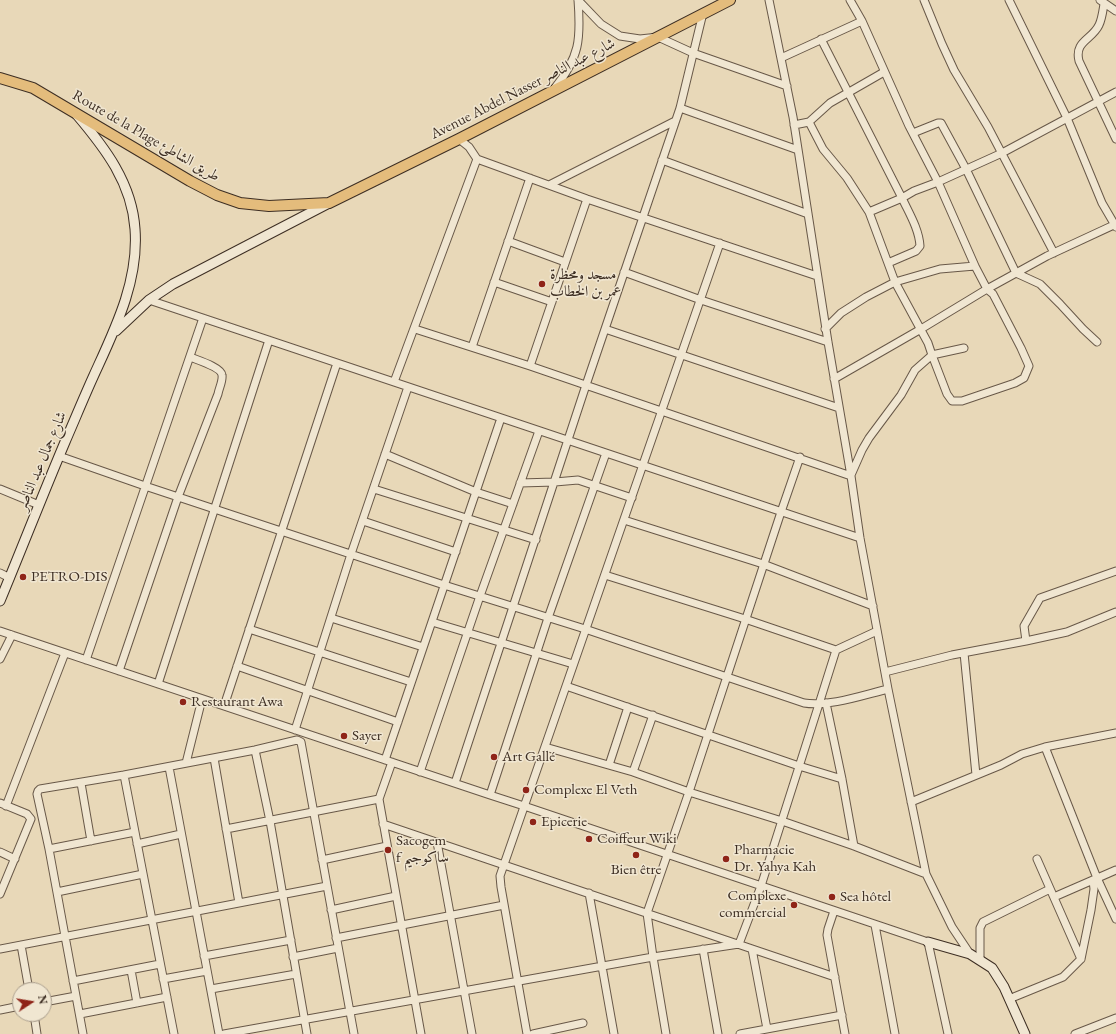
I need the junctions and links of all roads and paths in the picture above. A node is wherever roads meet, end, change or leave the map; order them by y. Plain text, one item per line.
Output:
1 (578, 0) edge
2 (730, 0) edge
3 (769, 0) edge
4 (850, 0) edge
5 (924, 0) edge
6 (1009, 0) edge
7 (1102, 2) edge
8 (1116, 11) edge
9 (704, 12) junction
10 (862, 20) junction
11 (658, 37) junction
12 (821, 39) junction
13 (693, 53) junction
14 (781, 58) junction
15 (884, 72) junction
16 (0, 78) edge
17 (786, 86) junction
18 (1116, 92) edge
19 (550, 93) junction
20 (848, 93) junction
21 (1098, 101) junction
22 (680, 108) junction
23 (74, 112) junction
24 (1067, 118) junction
25 (675, 121) junction
26 (808, 122) junction
27 (794, 125) junction
28 (913, 133) junction
29 (1116, 138) edge
30 (459, 139) junction
31 (798, 150) junction
32 (1002, 153) junction
33 (477, 159) junction
34 (662, 160) junction
35 (966, 169) junction
36 (530, 178) junction
37 (938, 182) junction
38 (549, 185) junction
39 (902, 198) junction
40 (587, 199) junction
41 (329, 203) junction
42 (869, 212) junction
43 (808, 214) junction
44 (642, 218) junction
45 (1115, 225) edge
46 (508, 241) junction
47 (720, 243) junction
48 (1054, 253) junction
49 (565, 262) junction
50 (888, 263) junction
51 (975, 266) junction
52 (624, 272) junction
53 (1016, 273) junction
54 (817, 276) junction
55 (494, 282) junction
56 (895, 282) junction
57 (986, 289) junction
58 (149, 300) junction
59 (701, 300) junction
60 (552, 302) junction
61 (203, 318) junction
62 (825, 328) junction
63 (414, 329) junction
64 (605, 329) junction
65 (921, 329) junction
66 (113, 334) junction
67 (269, 340) junction
68 (828, 342) junction
69 (1097, 342) dead end
70 (472, 347) junction
71 (964, 348) dead end
72 (681, 355) junction
73 (932, 355) junction
74 (190, 357) junction
75 (337, 363) junction
76 (530, 366) junction
77 (834, 379) junction
78 (394, 382) junction
79 (586, 385) junction
80 (408, 386) junction
81 (839, 408) junction
82 (662, 410) junction
83 (501, 418) junction
84 (539, 431) junction
85 (569, 440) junction
86 (606, 453) junction
87 (386, 454) junction
88 (59, 456) junction
89 (800, 457) junction
90 (643, 466) junction
91 (851, 476) junction
92 (555, 482) junction
93 (520, 483) junction
94 (594, 485) junction
95 (145, 486) junction
96 (0, 489) edge
97 (374, 489) junction
98 (476, 492) junction
99 (178, 497) junction
100 (632, 498) junction
101 (513, 504) junction
102 (39, 505) junction
103 (215, 509) junction
104 (780, 512) junction
105 (467, 519) junction
106 (624, 520) junction
107 (363, 521) junction
108 (281, 531) junction
109 (503, 531) junction
110 (860, 538) junction
111 (536, 540) junction
112 (456, 552) junction
113 (352, 554) junction
114 (764, 564) junction
115 (1116, 571) edge
116 (0, 573) edge
117 (605, 575) junction
118 (10, 578) junction
119 (444, 585) junction
120 (480, 596) junction
121 (0, 601) edge
122 (514, 606) junction
123 (873, 606) junction
124 (1116, 612) edge
125 (331, 618) junction
126 (548, 618) junction
127 (745, 619) junction
128 (432, 622) junction
129 (249, 629) junction
130 (585, 629) junction
131 (0, 631) edge
132 (878, 631) junction
133 (467, 633) junction
134 (12, 635) junction
135 (1026, 641) junction
136 (501, 644) junction
137 (423, 647) junction
138 (836, 650) junction
139 (320, 652) junction
140 (65, 653) junction
141 (964, 653) junction
142 (536, 654) junction
143 (0, 659) edge
144 (86, 660) junction
145 (573, 664) junction
146 (237, 666) junction
147 (119, 671) junction
148 (885, 672) junction
149 (726, 676) junction
150 (411, 682) junction
151 (158, 684) junction
152 (566, 686) junction
153 (888, 689) junction
154 (307, 691) junction
155 (202, 699) junction
156 (823, 704) junction
157 (224, 706) junction
158 (628, 707) junction
159 (652, 715) junction
160 (398, 722) junction
161 (295, 730) junction
162 (1116, 733) edge
163 (707, 734) junction
164 (545, 747) junction
165 (1045, 747) junction
166 (255, 750) junction
167 (214, 758) junction
168 (385, 760) junction
169 (392, 762) junction
170 (186, 763) junction
171 (609, 766) junction
172 (799, 766) junction
173 (169, 767) junction
174 (420, 772) junction
175 (633, 772) junction
176 (976, 775) junction
177 (124, 776) junction
178 (842, 779) junction
179 (81, 783) junction
180 (455, 783) junction
181 (689, 792) junction
182 (490, 795) junction
183 (379, 799) junction
184 (911, 802) junction
185 (3, 804) edge
186 (524, 806) junction
187 (314, 812) junction
188 (270, 821) junction
189 (782, 821) junction
190 (383, 824) junction
191 (226, 829) junction
192 (135, 832) junction
193 (181, 834) junction
194 (91, 841) junction
195 (437, 842) junction
196 (137, 844) junction
197 (387, 846) junction
198 (854, 846) junction
199 (49, 849) junction
200 (0, 852) edge
201 (667, 855) junction
202 (15, 858) junction
203 (1037, 859) dead end
204 (322, 860) junction
205 (504, 865) junction
206 (1116, 870) edge
207 (143, 874) junction
208 (926, 874) junction
209 (1095, 879) junction
210 (327, 886) junction
211 (761, 886) junction
212 (1050, 889) junction
213 (57, 892) junction
214 (0, 894) edge
215 (589, 894) junction
216 (282, 895) junction
217 (396, 896) junction
218 (1054, 897) junction
219 (239, 903) junction
220 (504, 905) junction
221 (331, 910) junction
222 (196, 911) junction
223 (834, 911) junction
224 (647, 913) junction
225 (451, 916) junction
226 (1116, 919) edge
227 (152, 920) junction
228 (402, 925) junction
229 (875, 925) junction
230 (65, 937) junction
231 (336, 938) junction
232 (291, 940) junction
233 (928, 942) junction
234 (739, 944) junction
235 (21, 946) junction
236 (338, 948) junction
237 (703, 949) junction
238 (752, 949) junction
239 (0, 950) edge
240 (970, 954) junction
241 (204, 956) junction
242 (293, 957) junction
243 (653, 957) junction
244 (980, 959) junction
245 (1081, 959) junction
246 (160, 964) junction
247 (602, 966) junction
248 (131, 970) junction
249 (207, 971) junction
250 (296, 974) junction
251 (835, 977) junction
252 (163, 980) junction
253 (74, 981) junction
254 (517, 981) junction
255 (28, 982) edge
256 (211, 989) junction
257 (464, 991) junction
258 (76, 996) junction
259 (166, 997) junction
260 (1009, 999) junction
261 (52, 1000) edge
262 (415, 1000) junction
263 (137, 1003) junction
264 (12, 1008) edge
265 (0, 1010) edge
266 (350, 1012) junction
267 (80, 1014) junction
268 (842, 1015) junction
269 (1116, 1018) edge
270 (304, 1020) junction
271 (35, 1022) edge
272 (583, 1023) dead end
273 (767, 1029) junction
274 (37, 1034) edge
275 (83, 1034) edge
276 (174, 1034) edge
277 (219, 1034) edge
278 (224, 1034) edge
279 (307, 1034) edge
280 (354, 1034) edge
281 (421, 1034) edge
282 (472, 1034) edge
283 (527, 1034) edge
284 (533, 1034) edge
285 (614, 1034) edge
286 (666, 1034) edge
287 (718, 1034) edge
288 (740, 1034) edge
289 (845, 1034) edge
290 (895, 1034) edge
291 (948, 1034) edge
292 (1025, 1034) edge
293 (1075, 1034) edge

1 - 11 street
1 - 19 street
2 - 9 main road, Avenue Abdel Nasser شارع عبد الناصر
3 - 14 street
4 - 10 street
5 - 32 street
6 - 24 street
7 - 8 street
7 - 21 street
9 - 11 main road, Avenue Abdel Nasser شارع عبد الناصر
9 - 13 street
10 - 12 street
10 - 15 street
11 - 13 street
11 - 19 main road, Avenue Abdel Nasser شارع عبد الناصر
12 - 14 street
12 - 20 street
13 - 17 street
13 - 22 street
14 - 17 street
15 - 20 street
15 - 28 street
16 - 23 main road, Route de la Plage طريق الشاطئ
17 - 27 street
18 - 21 street
19 - 30 main road, Avenue Abdel Nasser شارع عبد الناصر
20 - 26 street
20 - 39 street
21 - 24 street
21 - 29 street
22 - 25 street
22 - 31 street
23 - 41 main road, Route de la Plage طريق الشاطئ
23 - 66 main road, شارع جمال عبد الناصر
24 - 32 street
24 - 45 street
25 - 34 street
25 - 38 street
26 - 27 street
26 - 42 street
27 - 31 street
28 - 35 street
28 - 37 street
30 - 33 street
30 - 41 main road, Avenue Abdel Nasser شارع عبد الناصر
31 - 43 street
32 - 35 street
32 - 48 street
33 - 36 street
33 - 63 street
34 - 43 street
34 - 44 street
35 - 37 street
35 - 53 street
36 - 38 street
36 - 46 street
37 - 39 street
37 - 51 street
38 - 40 street
39 - 42 street
39 - 50 street
40 - 44 street
40 - 49 street
41 - 58 main road, شارع جمال عبد الناصر
42 - 50 street
43 - 54 street
44 - 47 street
44 - 52 street
45 - 48 street
46 - 49 street
46 - 55 street
47 - 54 street
47 - 59 street
48 - 53 street
49 - 60 street
50 - 56 street
51 - 56 street
51 - 57 street
52 - 59 street
52 - 64 street
53 - 57 street
53 - 69 street
54 - 62 street
55 - 60 street
55 - 70 street
56 - 62 street
56 - 65 street
57 - 65 street
57 - 73 street
58 - 61 street
58 - 66 main road, شارع جمال عبد الناصر
59 - 68 street
59 - 72 street
60 - 76 street
61 - 67 street
61 - 74 street
62 - 68 street
63 - 70 street
63 - 78 street
64 - 72 street
64 - 79 street
65 - 73 street
65 - 77 street
66 - 88 main road, شارع جمال عبد الناصر
67 - 75 street
67 - 103 street
68 - 77 street
70 - 76 street
71 - 73 street
72 - 81 street
72 - 82 street
73 - 91 street
74 - 95 street
74 - 99 street
75 - 78 street
75 - 108 street
76 - 79 street
77 - 81 street
78 - 80 street
79 - 82 street
79 - 85 street
80 - 83 street
80 - 87 street
81 - 91 street
82 - 89 street
82 - 90 street
83 - 84 street
83 - 98 street
84 - 85 street
84 - 93 street
85 - 86 street
85 - 92 street
86 - 90 street
86 - 94 street
87 - 97 street
87 - 98 street
88 - 95 street
88 - 102 main road, شارع جمال عبد الناصر
89 - 91 street
89 - 104 street
90 - 100 street
90 - 104 street
91 - 110 street
92 - 93 street
92 - 94 street
92 - 111 street
93 - 101 street
94 - 100 street
94 - 126 street
95 - 99 street
95 - 144 street
96 - 102 street
97 - 105 street
97 - 107 street
98 - 101 street
98 - 105 street
99 - 103 street
99 - 147 street
100 - 106 street
101 - 109 street
102 - 118 main road, شارع جمال عبد الناصر
103 - 108 street
103 - 151 street
104 - 110 street
104 - 114 street
105 - 109 street
105 - 112 street
106 - 114 street
106 - 117 street
107 - 112 street
107 - 113 street
108 - 113 street
108 - 129 street
109 - 111 street
109 - 120 street
110 - 123 street
111 - 122 street
112 - 119 street
113 - 119 street
113 - 125 street
114 - 123 street
114 - 127 street
115 - 135 street
116 - 118 street
117 - 127 street
117 - 130 street
118 - 121 main road, شارع جمال عبد الناصر
119 - 120 street
119 - 128 street
120 - 122 street
120 - 133 street
122 - 126 street
122 - 136 street
123 - 132 street
124 - 135 street
125 - 137 street
125 - 139 street
126 - 130 street
126 - 142 street
127 - 138 street
127 - 149 street
128 - 133 street
128 - 137 street
129 - 139 street
129 - 146 street
130 - 145 street
130 - 149 street
131 - 134 street
132 - 138 street
132 - 148 street
133 - 136 street
133 - 174 street
134 - 140 street
134 - 143 street
135 - 141 street
136 - 142 street
136 - 180 street
137 - 150 street
138 - 156 street
139 - 150 street
139 - 154 street
140 - 144 street
140 - 185 street
141 - 148 street
141 - 176 street
142 - 145 street
142 - 182 street
144 - 147 street
145 - 152 street
146 - 154 street
146 - 157 street
147 - 151 street
148 - 153 street
149 - 156 street
149 - 163 street
150 - 160 street
151 - 155 street
152 - 158 street
152 - 164 street
153 - 156 street
153 - 184 street
154 - 160 street
154 - 161 street
155 - 157 street
155 - 170 street
156 - 172 street
156 - 178 street
157 - 161 street
158 - 159 street
158 - 171 street
159 - 163 street
159 - 175 street
160 - 168 street
161 - 168 street
162 - 165 street
163 - 172 street
163 - 181 street
164 - 171 street
164 - 186 street
165 - 176 street
165 - 209 street
166 - 167 street
166 - 187 street
166 - 188 street
167 - 170 street
167 - 191 street
168 - 169 street
169 - 174 street
169 - 183 street
170 - 173 street
171 - 175 street
172 - 178 street
172 - 189 street
173 - 177 street
173 - 193 street
174 - 180 street
175 - 181 street
176 - 184 street
177 - 179 street
177 - 192 street
178 - 198 street
179 - 194 street
179 - 199 street
180 - 182 street
181 - 189 street
181 - 201 street
182 - 186 street
183 - 187 street
183 - 190 street
184 - 208 street
185 - 202 street
186 - 201 street
186 - 205 street
187 - 188 street
187 - 204 street
188 - 191 street
188 - 216 street
189 - 198 street
189 - 211 street
190 - 195 street
190 - 197 street
191 - 219 street
192 - 194 street
192 - 196 street
193 - 196 street
193 - 222 street
194 - 199 street
195 - 205 street
195 - 225 street
196 - 207 street
197 - 204 street
197 - 217 street
198 - 208 street
199 - 213 street
200 - 202 street
201 - 211 street
201 - 224 street
202 - 214 street
203 - 212 street
204 - 210 street
205 - 215 street
205 - 220 street
206 - 209 street
207 - 213 street
207 - 227 street
208 - 240 street
209 - 218 street
209 - 226 street
209 - 245 street
210 - 216 street
210 - 221 street
211 - 223 street
211 - 234 street
212 - 218 street
212 - 244 street
213 - 230 street
215 - 224 street
215 - 247 street
216 - 219 street
216 - 232 street
217 - 221 street
217 - 228 street
218 - 245 street
219 - 222 street
220 - 225 street
220 - 254 street
221 - 231 street
222 - 227 street
222 - 241 street
223 - 229 street
223 - 251 street
224 - 234 street
224 - 243 street
225 - 228 street
225 - 257 street
227 - 230 street
227 - 246 street
228 - 231 street
228 - 262 street
229 - 233 street
229 - 290 street
230 - 235 street
230 - 253 street
231 - 236 street
232 - 241 street
232 - 242 street
233 - 240 main road
233 - 291 street
234 - 237 street
234 - 238 street
235 - 239 street
235 - 255 street
236 - 242 street
236 - 266 street
237 - 243 street
237 - 287 street
238 - 251 street
238 - 273 street
240 - 244 main road
241 - 249 street
242 - 250 street
243 - 247 street
243 - 286 street
244 - 260 main road
245 - 260 street
246 - 248 street
246 - 252 street
247 - 254 street
247 - 285 street
248 - 253 street
248 - 263 street
249 - 252 street
249 - 256 street
250 - 256 street
250 - 270 street
251 - 268 street
252 - 259 street
253 - 258 street
254 - 257 street
254 - 283 street
256 - 277 street
257 - 262 street
257 - 282 street
258 - 261 street
258 - 267 street
259 - 263 street
259 - 276 street
260 - 292 main road
262 - 266 street
262 - 281 street
263 - 267 street
264 - 265 street
266 - 270 street
266 - 280 street
267 - 275 street
268 - 273 street
268 - 289 street
269 - 293 street
270 - 278 street
270 - 279 street
271 - 274 street
272 - 284 street
273 - 288 street

